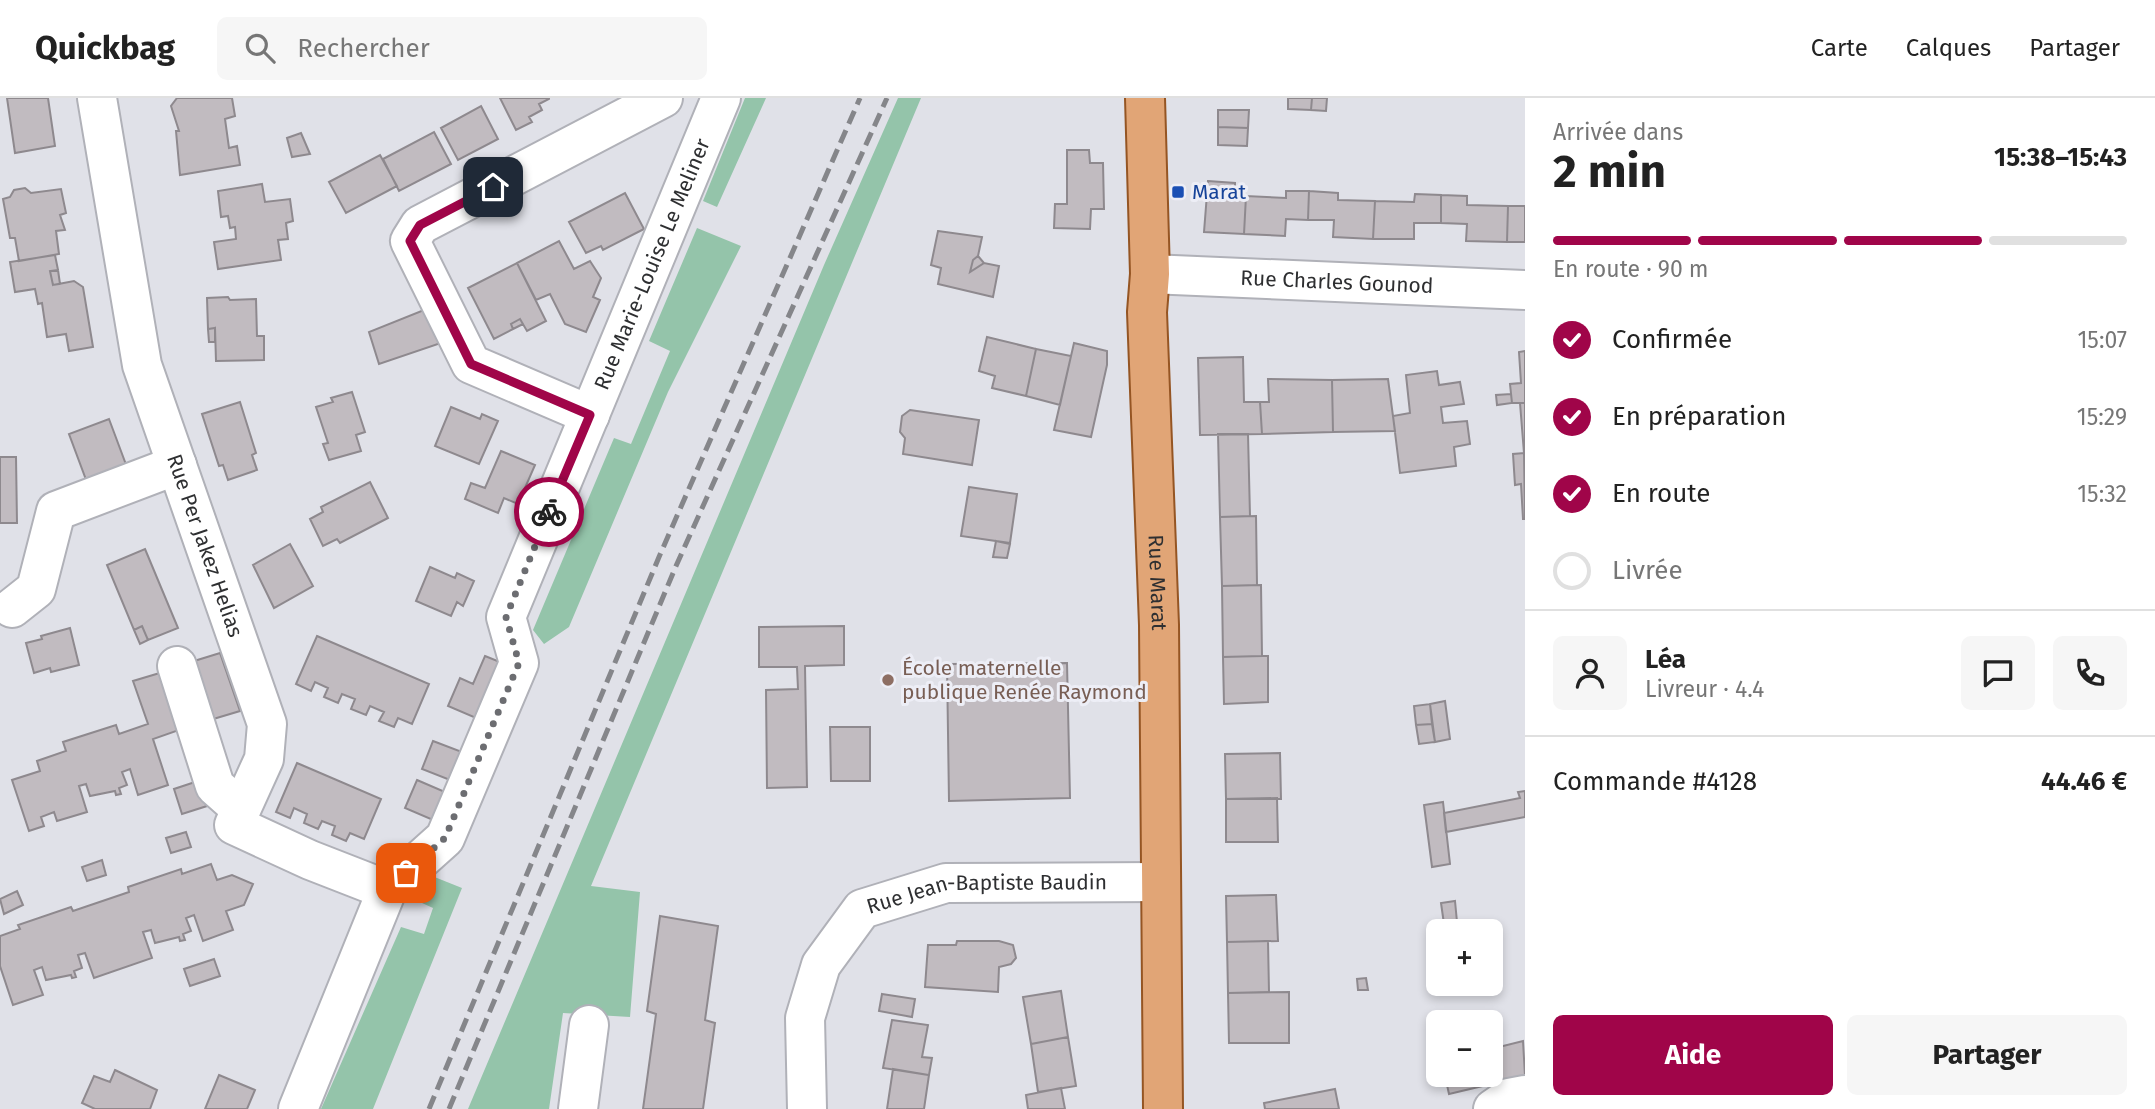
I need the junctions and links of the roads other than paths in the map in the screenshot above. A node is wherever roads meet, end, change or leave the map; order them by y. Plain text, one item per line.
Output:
1 (97, 98) edge
2 (663, 98) edge
3 (721, 98) edge
4 (1145, 98) edge
5 (1150, 274) junction
6 (1525, 290) edge
7 (590, 415) junction
8 (177, 465) junction
9 (12, 608) dead end
10 (177, 666) dead end
11 (241, 810) junction
12 (1161, 882) junction
13 (387, 890) junction
14 (589, 1025) dead end
15 (1525, 1094) edge
16 (298, 1109) edge
17 (578, 1109) edge
18 (807, 1109) edge
19 (1163, 1109) edge
20 (1493, 1109) edge

1 - 8 street, Rue Per Jakez Helias
2 - 7 street
3 - 7 street, Rue Marie-Louise Le Meliner
4 - 5 main road, Rue Marat
5 - 6 street, Rue Charles Gounod
5 - 12 main road, Rue Marat
7 - 13 street, Rue Marie-Louise Le Meliner
8 - 9 street
8 - 11 street, Rue Per Jakez Helias
10 - 11 street
11 - 13 street
12 - 18 street, Rue Jean-Baptiste Baudin
12 - 19 main road, Rue Marat
13 - 16 street, Rue Marie-Louise Le Meliner
14 - 17 street
15 - 20 street

